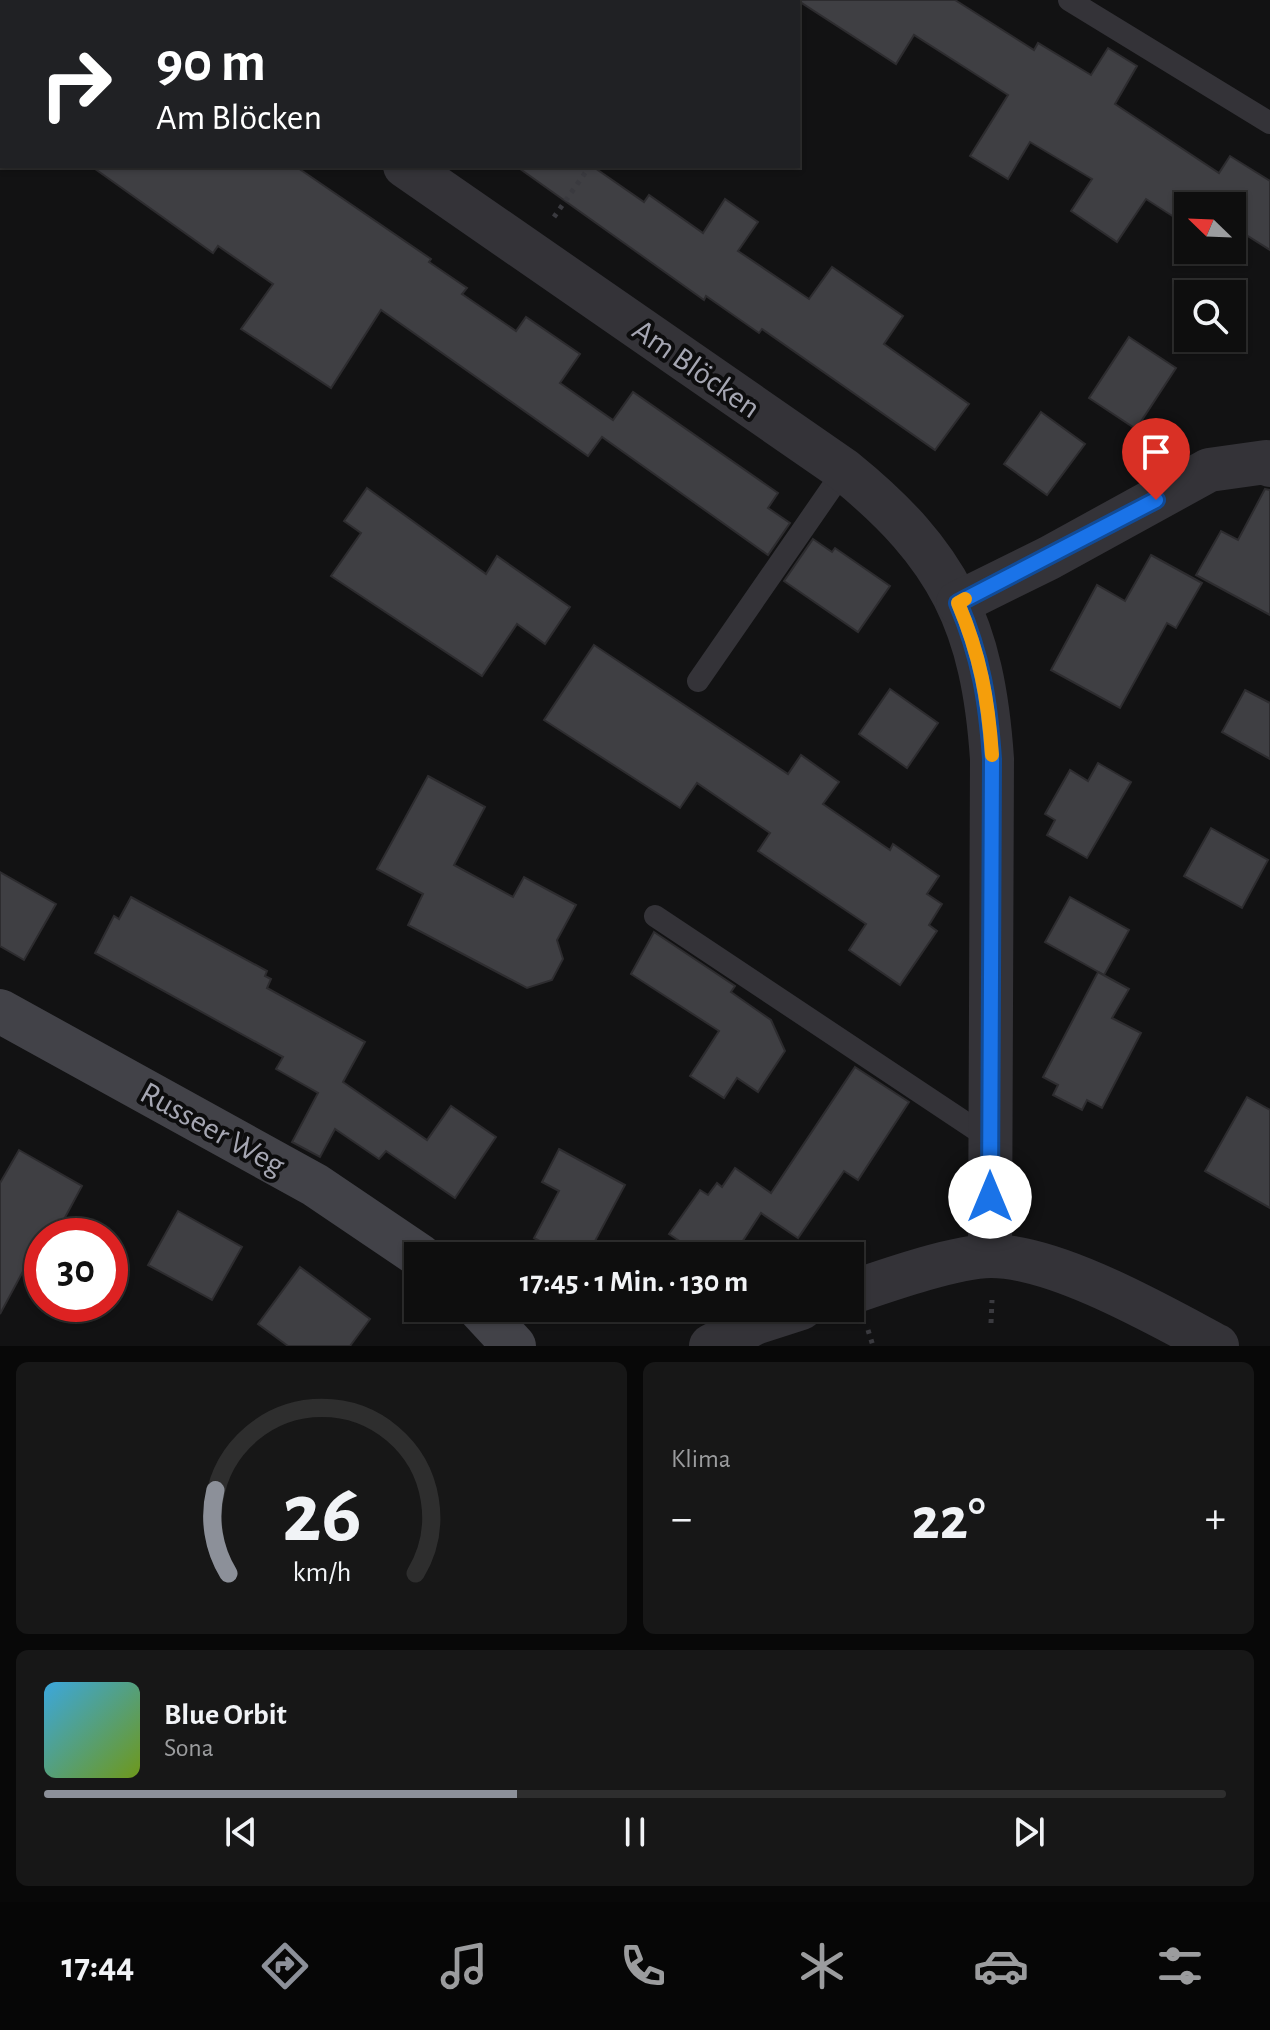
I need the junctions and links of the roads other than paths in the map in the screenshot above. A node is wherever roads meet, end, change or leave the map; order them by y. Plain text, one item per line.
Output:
1 (1069, 0) edge
2 (1270, 123) edge
3 (408, 168) edge
4 (1270, 465) edge
5 (844, 470) junction
6 (958, 603) junction
7 (698, 681) dead end
8 (655, 916) dead end
9 (0, 1011) edge
10 (990, 1139) junction
11 (404, 1245) edge
12 (990, 1256) junction
13 (864, 1288) edge
14 (492, 1322) edge
15 (758, 1322) edge
16 (514, 1346) edge
17 (711, 1346) edge
18 (1217, 1346) edge

1 - 2 lane
3 - 5 street, Am Blöcken
4 - 6 street
5 - 6 street, Am Blöcken
5 - 7 lane
6 - 10 street, Am Blöcken
8 - 10 lane
9 - 11 street, Russeer Weg
10 - 12 street, Am Blöcken
12 - 13 street
12 - 18 street
14 - 16 street
15 - 17 street

